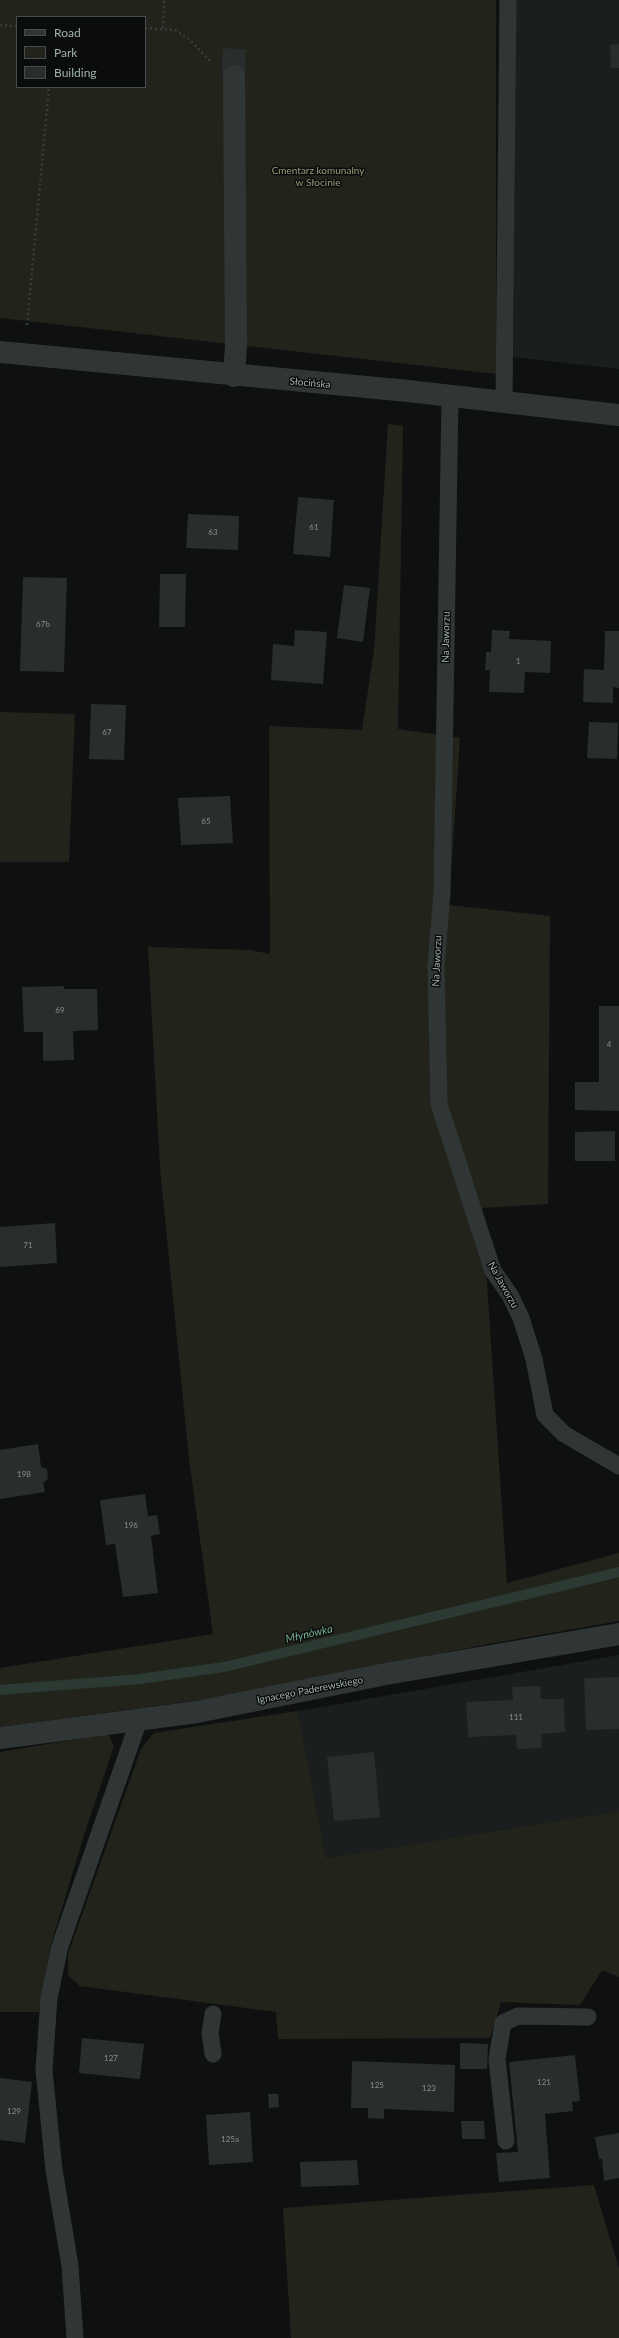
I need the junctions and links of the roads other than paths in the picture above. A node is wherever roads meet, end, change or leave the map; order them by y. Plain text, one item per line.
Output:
1 (508, 0) edge
2 (234, 76) dead end
3 (0, 352) edge
4 (234, 376) junction
5 (450, 396) junction
6 (504, 402) junction
7 (619, 415) edge
8 (619, 1466) edge
9 (619, 1634) edge
10 (139, 1720) junction
11 (0, 1738) edge
12 (213, 2014) dead end
13 (588, 2017) dead end
14 (213, 2054) dead end
15 (506, 2141) dead end
16 (75, 2338) edge

1 - 6 lane
2 - 4 street
3 - 4 street, Słocińska
4 - 5 street, Słocińska
5 - 6 street, Słocińska
5 - 8 lane, Na Jaworzu
6 - 7 street, Słocińska
9 - 10 street, Ignacego Paderewskiego
10 - 11 street, Ignacego Paderewskiego
10 - 16 lane
12 - 14 lane
13 - 15 lane

